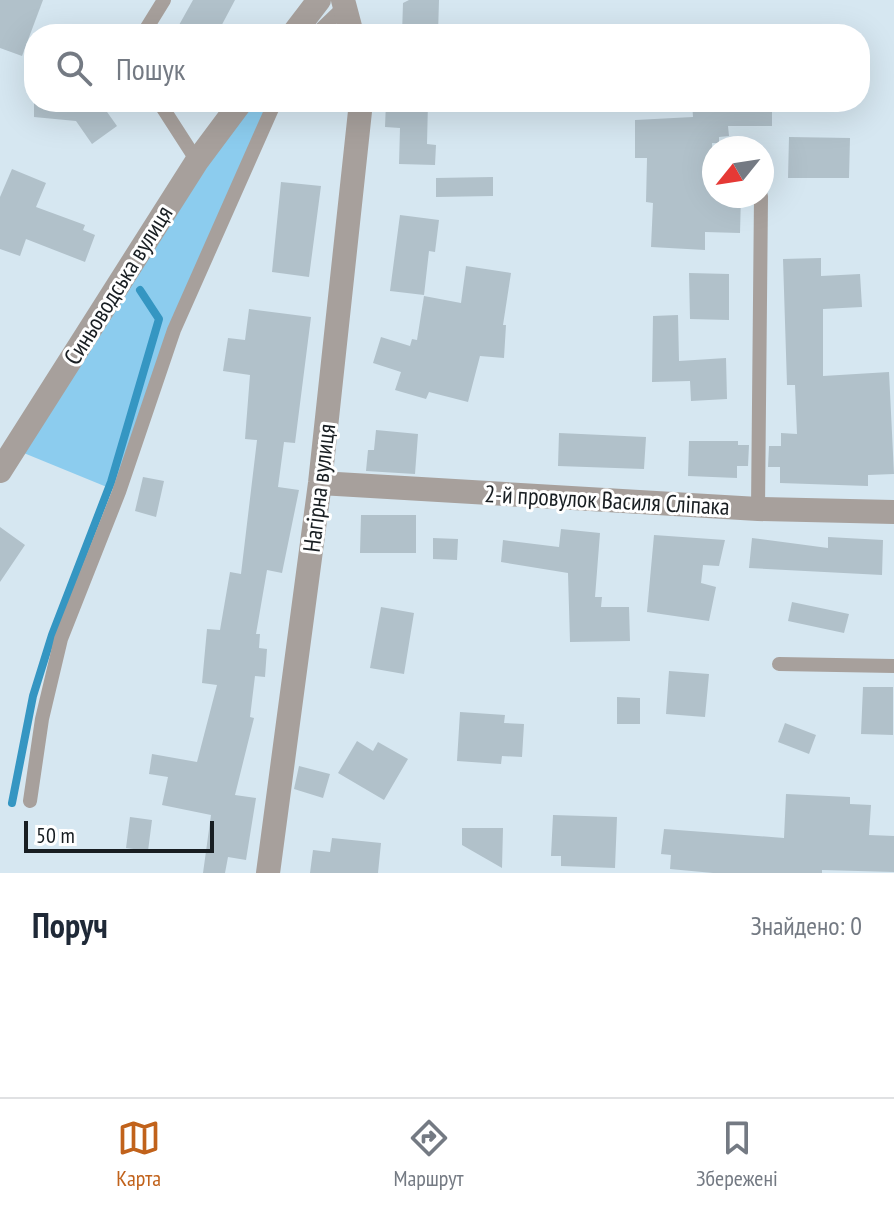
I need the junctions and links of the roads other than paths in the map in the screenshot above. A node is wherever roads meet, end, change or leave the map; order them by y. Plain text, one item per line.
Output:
1 (164, 0) edge
2 (319, 0) edge
3 (343, 3) edge
4 (149, 24) edge
5 (301, 24) edge
6 (325, 24) edge
7 (349, 24) edge
8 (165, 112) edge
9 (234, 112) edge
10 (271, 112) edge
11 (360, 112) edge
12 (197, 161) junction
13 (761, 208) edge
14 (0, 471) edge
15 (320, 483) junction
16 (758, 509) junction
17 (894, 512) edge
18 (779, 664) dead end
19 (894, 666) edge
20 (30, 801) dead end
21 (268, 873) edge

1 - 4 lane
2 - 5 street
3 - 6 lane
3 - 7 street
8 - 12 lane
9 - 12 street, Синьоводська вулиця
10 - 20 lane
11 - 15 street, Нагірна вулиця
12 - 14 street, Синьоводська вулиця
13 - 16 lane
15 - 16 street, 2-й провулок Василя Сліпака
15 - 21 street, Нагірна вулиця
16 - 17 street, 2-й провулок Василя Сліпака
18 - 19 lane

